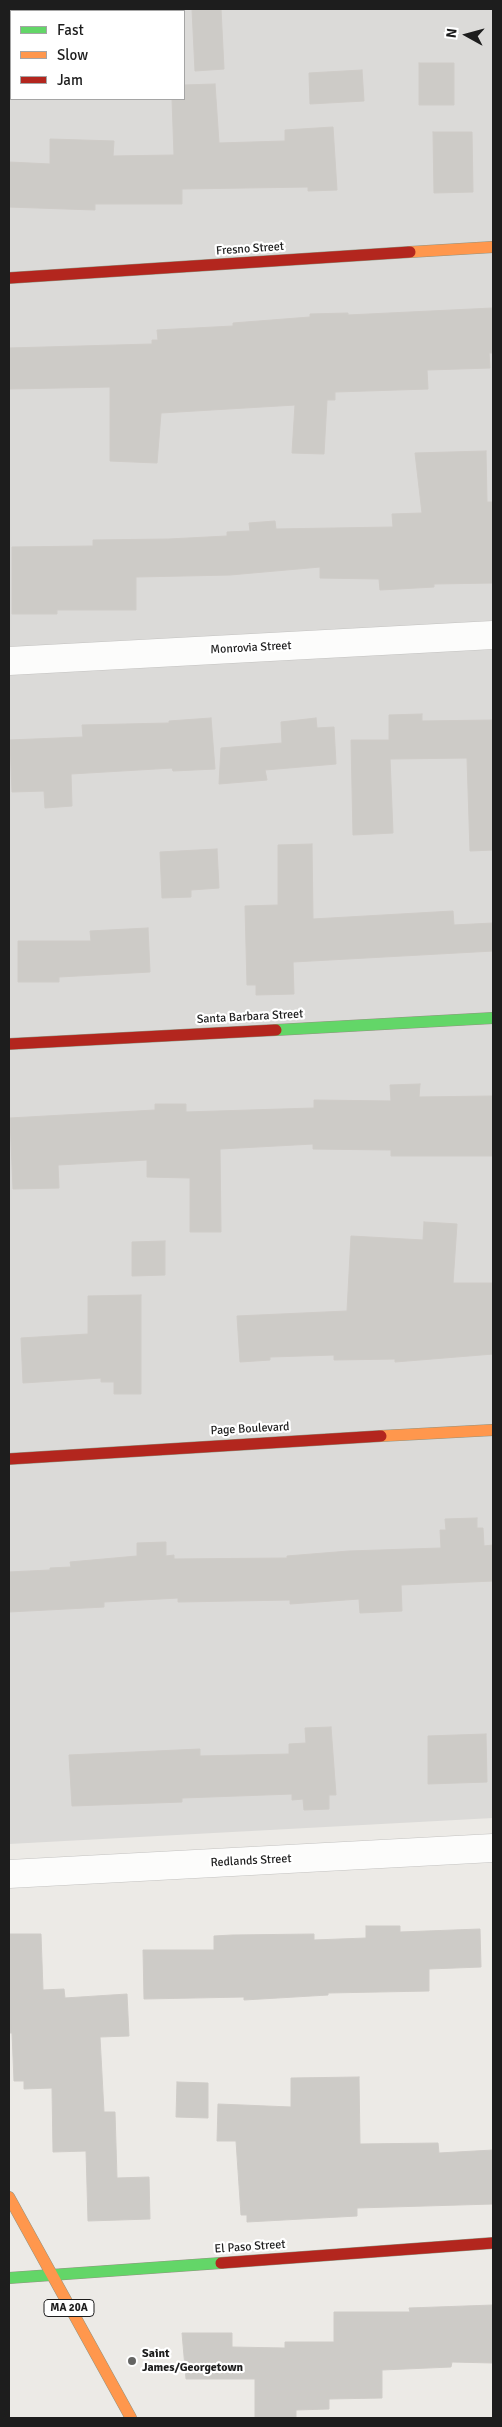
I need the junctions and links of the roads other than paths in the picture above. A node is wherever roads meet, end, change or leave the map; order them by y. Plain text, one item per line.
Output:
1 (493, 247) edge
2 (9, 278) edge
3 (493, 635) edge
4 (9, 661) edge
5 (493, 1018) edge
6 (9, 1044) edge
7 (493, 1430) edge
8 (9, 1459) edge
9 (493, 1848) edge
10 (9, 1874) edge
11 (9, 2197) edge
12 (493, 2243) edge
13 (51, 2276) junction
14 (9, 2278) edge
15 (131, 2418) edge

1 - 2 street, Fresno Street
3 - 4 street, Monrovia Street
5 - 6 street, Santa Barbara Street
7 - 8 street, Page Boulevard
9 - 10 street, Redlands Street
11 - 13 street, MA 20A
12 - 13 street, El Paso Street
13 - 14 street, El Paso Street
13 - 15 street, MA 20A

